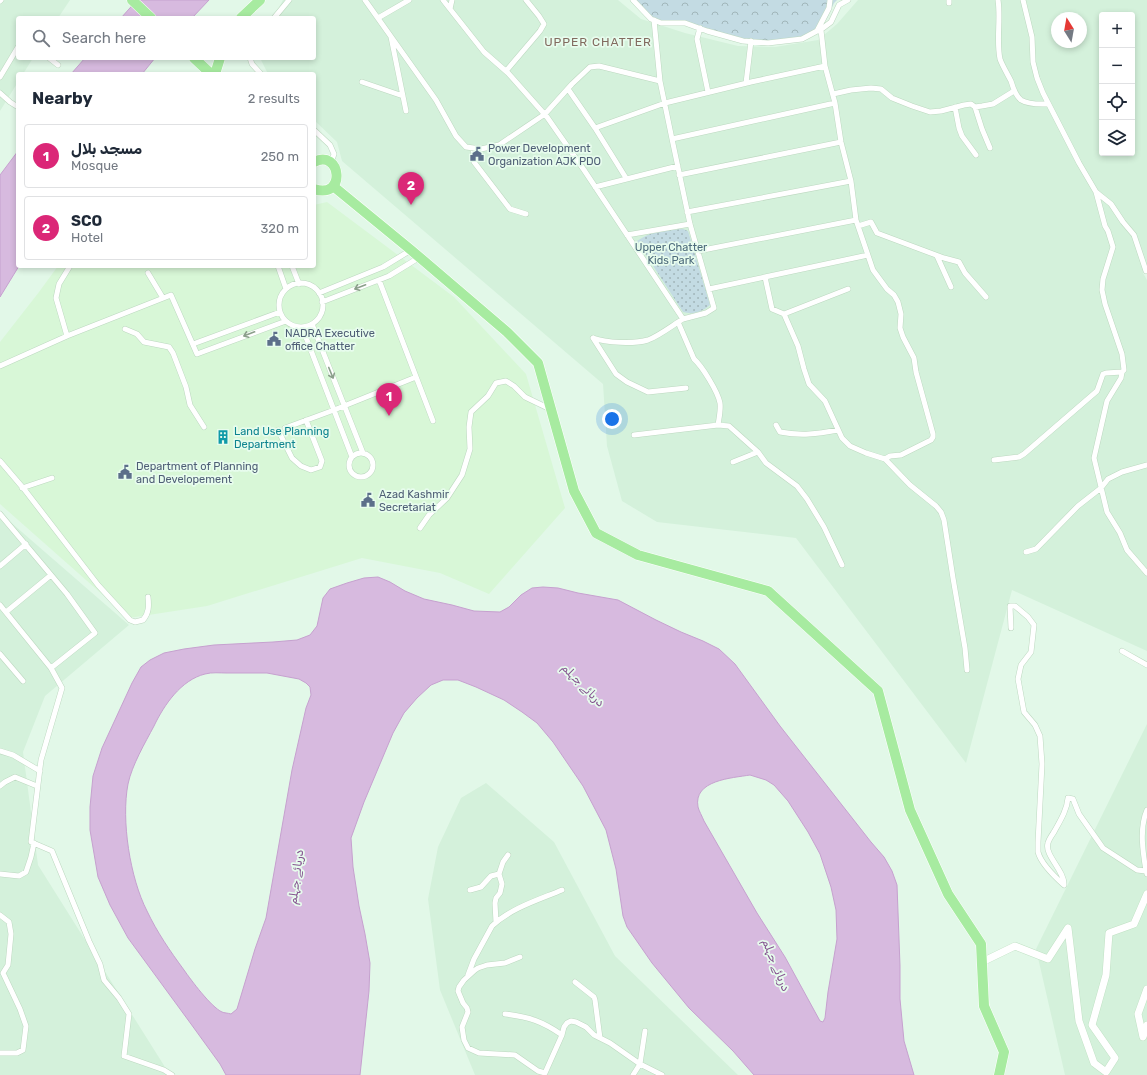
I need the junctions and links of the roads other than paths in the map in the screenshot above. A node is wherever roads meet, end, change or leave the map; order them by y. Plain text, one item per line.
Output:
1 (132, 0) edge
2 (260, 0) edge
3 (289, 0) edge
4 (365, 0) edge
5 (408, 0) edge
6 (443, 0) edge
7 (452, 0) edge
8 (526, 0) edge
9 (633, 0) edge
10 (830, 0) edge
11 (848, 0) edge
12 (998, 0) edge
13 (1023, 0) edge
14 (450, 10) junction
15 (149, 16) edge
16 (243, 16) edge
17 (276, 16) edge
18 (378, 18) junction
19 (654, 20) junction
20 (700, 28) junction
21 (821, 30) junction
22 (390, 34) junction
23 (809, 35) junction
24 (751, 41) junction
25 (16, 49) edge
26 (52, 60) edge
27 (196, 60) edge
28 (219, 60) edge
29 (251, 60) edge
30 (58, 65) dead end
31 (825, 66) junction
32 (506, 71) junction
33 (209, 72) edge
34 (216, 72) edge
35 (259, 72) edge
36 (0, 77) edge
37 (660, 81) junction
38 (362, 82) dead end
39 (746, 83) junction
40 (568, 89) junction
41 (1014, 91) junction
42 (708, 92) junction
43 (0, 93) edge
44 (833, 94) junction
45 (403, 96) junction
46 (665, 103) junction
47 (835, 103) junction
48 (1048, 104) junction
49 (16, 106) edge
50 (955, 107) junction
51 (975, 107) junction
52 (406, 111) dead end
53 (545, 114) junction
54 (595, 128) junction
55 (316, 132) edge
56 (672, 139) junction
57 (841, 142) junction
58 (473, 148) junction
59 (990, 148) dead end
60 (976, 155) dead end
61 (316, 162) edge
62 (331, 163) junction
63 (678, 166) junction
64 (679, 175) junction
65 (626, 178) junction
66 (851, 180) junction
67 (333, 186) junction
68 (595, 187) junction
69 (316, 190) edge
70 (1096, 192) junction
71 (688, 212) junction
72 (526, 214) dead end
73 (857, 223) junction
74 (690, 224) junction
75 (627, 235) junction
76 (411, 250) junction
77 (698, 251) junction
78 (868, 255) junction
79 (937, 256) junction
80 (420, 257) junction
81 (69, 268) edge
82 (279, 268) edge
83 (293, 268) edge
84 (1147, 269) edge
85 (148, 273) dead end
86 (765, 277) junction
87 (379, 280) junction
88 (299, 284) junction
89 (951, 287) dead end
90 (286, 289) junction
91 (709, 289) junction
92 (848, 289) dead end
93 (318, 293) junction
94 (986, 297) dead end
95 (163, 298) junction
96 (322, 302) junction
97 (280, 312) junction
98 (784, 314) junction
99 (680, 320) junction
100 (286, 321) junction
101 (312, 324) junction
102 (302, 327) junction
103 (125, 329) dead end
104 (67, 336) junction
105 (193, 344) junction
106 (0, 366) edge
107 (1122, 372) junction
108 (416, 377) junction
109 (686, 388) dead end
110 (344, 406) junction
111 (551, 409) junction
112 (334, 410) junction
113 (306, 420) junction
114 (433, 421) dead end
115 (718, 425) junction
116 (776, 425) dead end
117 (204, 427) dead end
118 (284, 428) dead end
119 (278, 430) dead end
120 (838, 430) junction
121 (634, 435) dead end
122 (758, 452) junction
123 (363, 453) junction
124 (352, 456) junction
125 (885, 459) junction
126 (994, 460) dead end
127 (0, 461) edge
128 (733, 462) dead end
129 (1147, 466) edge
130 (52, 478) dead end
131 (22, 488) junction
132 (1101, 488) junction
133 (0, 514) edge
134 (420, 528) dead end
135 (26, 544) junction
136 (1026, 552) dead end
137 (842, 565) dead end
138 (0, 566) edge
139 (1147, 573) edge
140 (51, 575) junction
141 (148, 597) dead end
142 (0, 605) edge
143 (6, 612) junction
144 (1011, 628) dead end
145 (1122, 651) dead end
146 (0, 654) edge
147 (1147, 665) edge
148 (51, 668) junction
149 (967, 670) dead end
150 (23, 681) dead end
151 (0, 751) edge
152 (40, 770) junction
153 (0, 786) edge
154 (38, 786) junction
155 (1147, 810) edge
156 (34, 843) junction
157 (508, 855) dead end
158 (1146, 873) edge
159 (0, 874) edge
160 (500, 874) junction
161 (470, 890) dead end
162 (562, 890) dead end
163 (1147, 894) edge
164 (0, 915) edge
165 (496, 922) junction
166 (520, 957) dead end
167 (982, 962) junction
168 (1, 973) edge
169 (467, 977) junction
170 (575, 982) dead end
171 (1147, 989) edge
172 (505, 1014) dead end
173 (1147, 1025) edge
174 (645, 1031) dead end
175 (562, 1035) junction
176 (600, 1038) junction
177 (0, 1053) edge
178 (640, 1064) junction
179 (172, 1075) edge
180 (633, 1075) edge
181 (662, 1075) edge
182 (999, 1075) edge

1 - 15 highway
2 - 16 highway
3 - 17 street
4 - 18 street
5 - 18 street
6 - 14 street
7 - 14 street
8 - 32 street
9 - 19 street
10 - 23 street
11 - 21 street
12 - 41 street
13 - 48 street
14 - 32 street
18 - 22 street
19 - 20 street
19 - 37 street
20 - 24 street
20 - 42 street
21 - 23 street
21 - 31 street
22 - 45 street
22 - 58 street
23 - 24 street
24 - 39 street
25 - 36 street
26 - 30 street
27 - 33 highway
28 - 34 highway
29 - 35 street
31 - 39 street
31 - 44 street
32 - 53 street
37 - 40 street
37 - 46 street
38 - 45 street
39 - 42 street
40 - 53 street
40 - 54 street
41 - 48 street
41 - 51 street
42 - 46 street
43 - 49 street
44 - 47 street
44 - 50 street
45 - 52 street
46 - 54 street
46 - 56 street
47 - 56 street
47 - 57 street
48 - 70 street
50 - 51 street
50 - 60 street
51 - 59 street
53 - 58 street
53 - 68 street
54 - 65 street
55 - 62 street
56 - 63 street
57 - 64 street
57 - 66 street
58 - 72 street
61 - 62 highway
62 - 67 highway
63 - 64 street
63 - 65 street
64 - 71 street
65 - 68 street
66 - 71 street
66 - 73 street
67 - 69 highway
67 - 76 highway
68 - 75 street
70 - 84 street
70 - 107 street
71 - 74 street
73 - 77 street
73 - 78 street
73 - 79 street
74 - 75 street
74 - 77 street
75 - 99 street
76 - 80 highway
76 - 93 street
77 - 91 street
78 - 86 street
78 - 125 street
79 - 89 street
79 - 94 street
80 - 87 street
80 - 111 highway
81 - 104 street
82 - 90 street
83 - 88 street
85 - 95 street
86 - 91 street
86 - 98 street
87 -> 96 street
87 - 108 street
88 - 90 street
88 - 93 street
90 - 97 street
91 - 99 street
92 - 98 street
93 - 96 street
95 - 104 street
95 - 105 street
96 - 101 street
97 - 100 street
97 - 105 street
98 - 120 street
99 - 109 street
99 - 115 street
100 - 102 street
100 -> 105 street
101 - 102 street
101 -> 110 street
102 - 112 street
103 - 117 street
104 - 106 street
107 - 126 street
107 - 132 street
108 - 110 street
108 - 114 street
110 - 112 street
110 - 123 street
111 - 134 street
111 - 167 highway
112 - 113 street
112 - 124 street
113 - 118 street
113 - 119 street
115 - 121 street
115 - 122 street
116 - 120 street
120 - 125 street
122 - 128 street
122 - 137 street
123 - 124 street
123 - 124 street
125 - 149 street
127 - 131 street
129 - 132 street
130 - 131 street
131 - 141 street
132 - 136 street
132 - 139 street
133 - 135 street
135 - 138 street
135 - 140 street
140 - 143 street
140 - 148 street
142 - 143 street
143 - 148 street
144 - 158 street
145 - 147 street
146 - 150 street
148 - 152 street
151 - 152 street
152 - 154 street
153 - 154 street
154 - 156 street
155 - 158 street
156 - 159 street
156 - 179 street
157 - 160 street
160 - 161 street
160 - 165 street
162 - 165 street
163 - 167 main road
164 - 168 street
165 - 169 street
166 - 169 street
167 - 182 highway
168 - 177 street
169 - 175 street
170 - 176 street
171 - 173 main road
172 - 175 street
174 - 178 street
175 - 176 street
176 - 178 street
178 - 180 street
178 - 181 street

